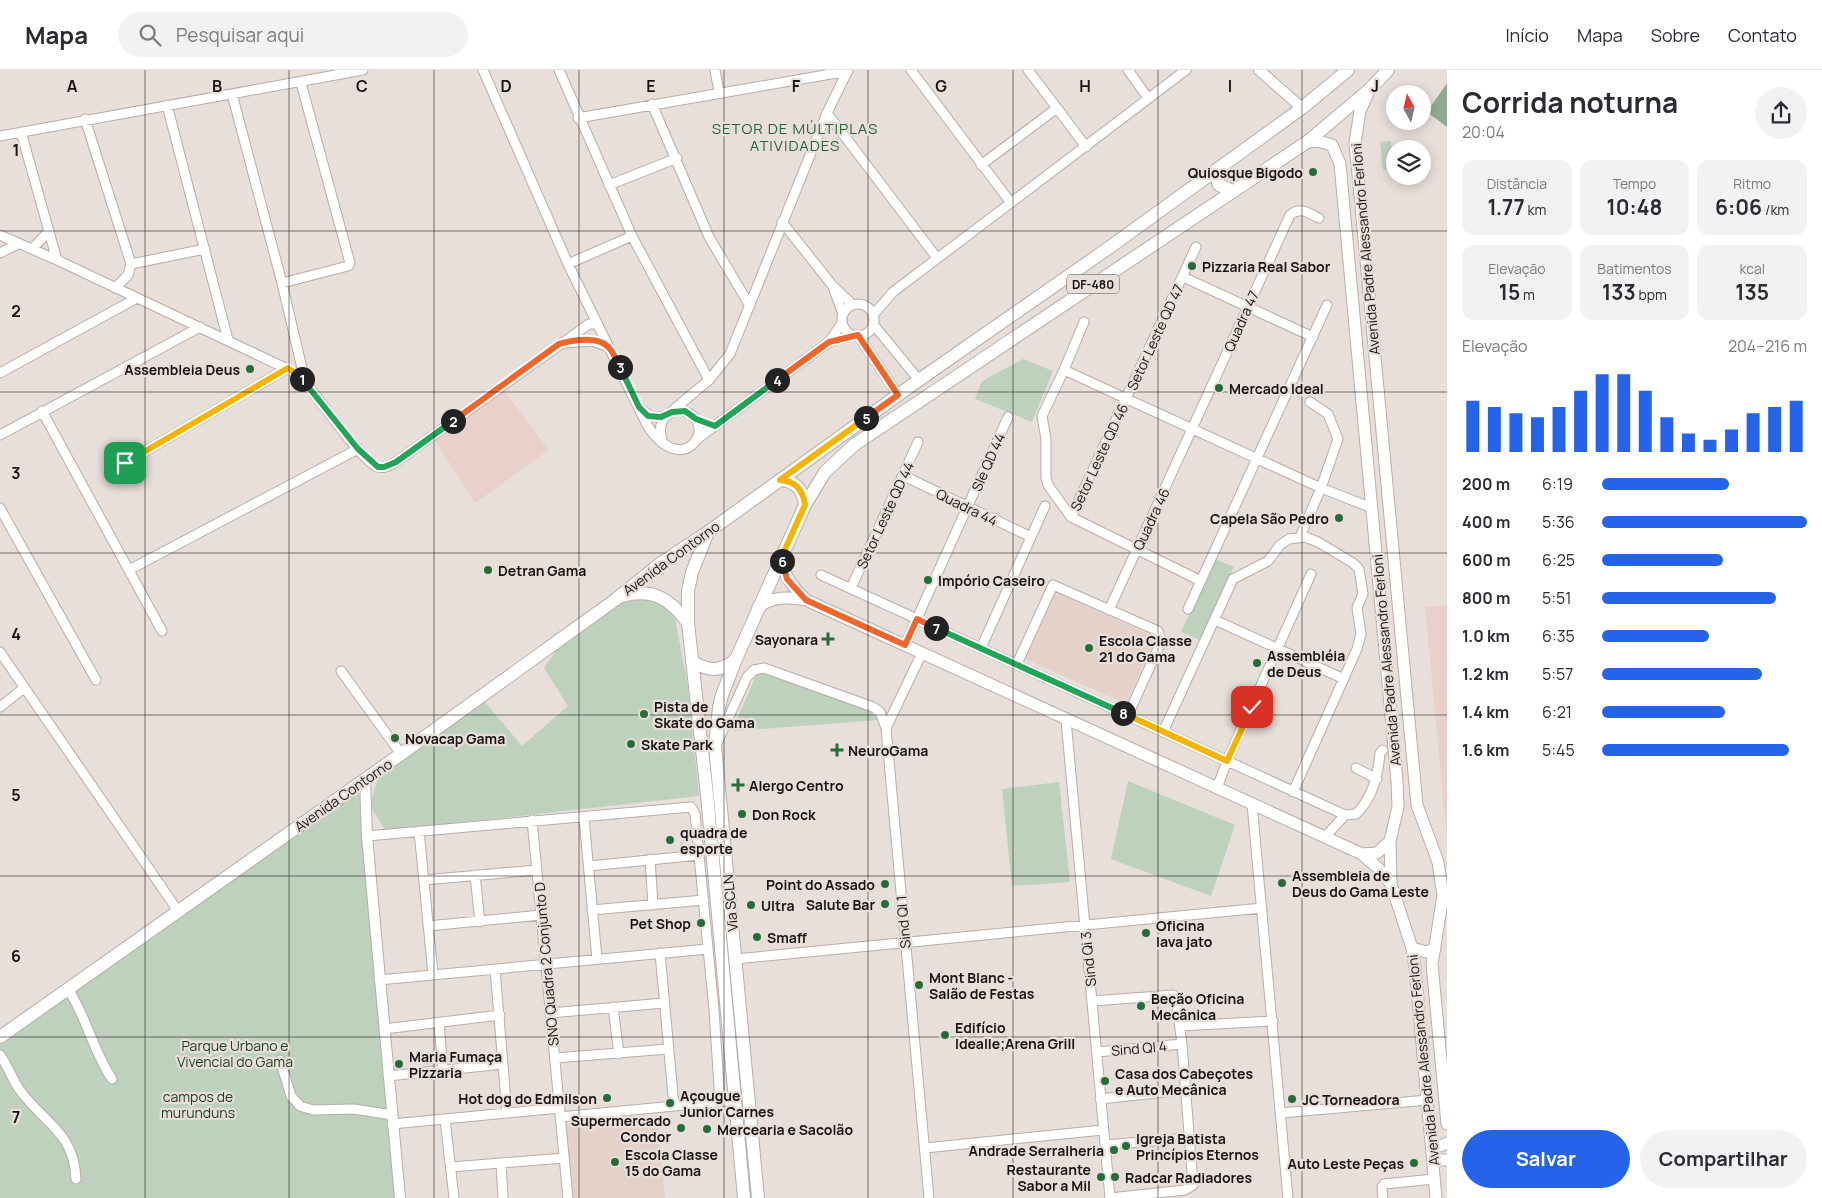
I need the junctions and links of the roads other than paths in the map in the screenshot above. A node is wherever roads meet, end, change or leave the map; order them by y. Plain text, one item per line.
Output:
1 (363, 70) edge
2 (483, 70) edge
3 (559, 70) edge
4 (715, 70) edge
5 (848, 70) edge
6 (911, 70) edge
7 (1028, 70) edge
8 (1128, 70) edge
9 (1186, 70) edge
10 (1259, 70) edge
11 (1348, 70) edge
12 (1388, 70) edge
13 (301, 83) junction
14 (1370, 90) junction
15 (719, 92) junction
16 (232, 94) junction
17 (1148, 98) junction
18 (652, 104) junction
19 (167, 106) junction
20 (1057, 108) junction
21 (1302, 108) junction
22 (827, 113) junction
23 (578, 118) junction
24 (85, 119) junction
25 (21, 132) junction
26 (0, 136) edge
27 (1308, 142) junction
28 (1086, 147) junction
29 (677, 158) junction
30 (981, 165) junction
31 (1217, 169) junction
32 (609, 185) junction
33 (1232, 191) junction
34 (1011, 203) junction
35 (1319, 218) dead end
36 (782, 222) junction
37 (49, 231) junction
38 (0, 235) edge
39 (632, 236) junction
40 (18, 244) junction
41 (1196, 247) dead end
42 (32, 249) junction
43 (205, 249) junction
44 (0, 253) edge
45 (937, 258) junction
46 (57, 260) junction
47 (131, 264) junction
48 (568, 264) junction
49 (1183, 277) junction
50 (282, 283) junction
51 (832, 285) junction
52 (115, 288) junction
53 (893, 292) junction
54 (136, 298) junction
55 (853, 305) junction
56 (863, 305) junction
57 (1327, 305) dead end
58 (750, 306) junction
59 (1247, 307) junction
60 (843, 319) junction
61 (873, 320) junction
62 (1084, 322) dead end
63 (597, 324) junction
64 (200, 327) junction
65 (856, 335) junction
66 (1313, 337) junction
67 (978, 338) junction
68 (228, 340) junction
69 (829, 342) junction
70 (1374, 342) junction
71 (559, 344) junction
72 (1357, 344) junction
73 (610, 347) junction
74 (988, 354) junction
75 (288, 368) junction
76 (1064, 370) junction
77 (0, 373) edge
78 (709, 380) junction
79 (919, 380) junction
80 (305, 382) junction
81 (699, 389) junction
82 (898, 395) junction
83 (1126, 398) junction
84 (1310, 402) dead end
85 (639, 407) junction
86 (42, 411) junction
87 (669, 413) junction
88 (1008, 416) dead end
89 (694, 417) junction
90 (715, 426) junction
91 (1193, 428) junction
92 (0, 435) edge
93 (697, 439) junction
94 (1383, 440) junction
95 (1366, 441) junction
96 (918, 442) dead end
97 (663, 443) junction
98 (358, 449) junction
99 (1258, 458) junction
100 (125, 463) dead end
101 (904, 476) junction
102 (780, 480) junction
103 (1321, 488) junction
104 (805, 505) junction
105 (968, 506) junction
106 (1045, 506) dead end
107 (0, 508) edge
108 (1372, 508) junction
109 (1072, 517) junction
110 (708, 532) junction
111 (1031, 537) junction
112 (1300, 537) junction
113 (1136, 550) junction
114 (782, 556) junction
115 (129, 570) junction
116 (1395, 572) junction
117 (1311, 574) dead end
118 (1378, 574) junction
119 (821, 575) dead end
120 (1201, 581) junction
121 (851, 588) junction
122 (1397, 591) junction
123 (1380, 592) junction
124 (617, 598) junction
125 (806, 600) junction
126 (758, 607) junction
127 (1188, 609) dead end
128 (1109, 610) junction
129 (917, 619) junction
130 (1215, 620) junction
131 (688, 623) junction
132 (162, 631) dead end
133 (905, 645) junction
134 (981, 648) junction
135 (1277, 649) junction
136 (0, 652) edge
137 (922, 653) junction
138 (736, 659) junction
139 (694, 663) junction
140 (1017, 664) junction
141 (341, 671) dead end
142 (1344, 679) junction
143 (96, 680) dead end
144 (24, 688) junction
145 (1408, 703) junction
146 (1390, 705) junction
147 (0, 707) edge
148 (1128, 715) junction
149 (1066, 720) junction
150 (886, 728) junction
151 (1163, 732) junction
152 (715, 746) junction
153 (1383, 750) dead end
154 (401, 754) junction
155 (1227, 761) junction
156 (1356, 768) dead end
157 (704, 775) junction
158 (718, 775) junction
159 (365, 779) junction
160 (1377, 779) junction
161 (1217, 788) junction
162 (1293, 792) junction
163 (713, 794) junction
164 (1252, 804) junction
165 (1417, 804) junction
166 (1398, 807) junction
167 (1345, 815) junction
168 (584, 818) junction
169 (532, 820) junction
170 (419, 831) junction
171 (367, 836) junction
172 (1325, 837) junction
173 (1390, 841) junction
174 (1362, 854) junction
175 (699, 855) junction
176 (650, 859) junction
177 (589, 866) junction
178 (537, 870) junction
179 (474, 875) junction
180 (424, 880) junction
181 (1444, 880) edge
182 (1392, 884) junction
183 (704, 900) junction
184 (653, 905) junction
185 (1262, 908) junction
186 (592, 910) junction
187 (178, 911) junction
188 (541, 915) junction
189 (480, 922) junction
190 (1084, 924) junction
191 (428, 926) junction
192 (1443, 930) edge
193 (905, 941) junction
194 (1412, 948) junction
195 (708, 949) junction
196 (1435, 949) junction
197 (660, 953) junction
198 (596, 959) junction
199 (735, 959) junction
200 (546, 965) junction
201 (495, 970) junction
202 (433, 974) junction
203 (379, 980) junction
204 (68, 989) junction
205 (1092, 1001) junction
206 (664, 1003) junction
207 (613, 1007) junction
208 (550, 1013) junction
209 (500, 1015) junction
210 (1273, 1021) junction
211 (439, 1023) junction
212 (1180, 1026) junction
213 (384, 1029) junction
214 (0, 1037) edge
215 (1182, 1044) junction
216 (668, 1049) junction
217 (1097, 1052) junction
218 (619, 1054) junction
219 (0, 1055) edge
220 (555, 1058) junction
221 (280, 1060) dead end
222 (504, 1064) junction
223 (442, 1070) junction
224 (388, 1076) junction
225 (112, 1079) dead end
226 (1184, 1090) junction
227 (1100, 1099) junction
228 (736, 1100) junction
229 (1428, 1100) junction
230 (720, 1102) junction
231 (674, 1106) junction
232 (507, 1112) junction
233 (560, 1112) junction
234 (1281, 1113) junction
235 (445, 1119) junction
236 (392, 1120) junction
237 (1447, 1124) edge
238 (1103, 1130) junction
239 (1189, 1138) junction
240 (1432, 1143) junction
241 (1447, 1143) edge
242 (1105, 1145) junction
243 (924, 1148) junction
244 (564, 1158) junction
245 (1447, 1160) edge
246 (501, 1163) junction
247 (1434, 1166) junction
248 (451, 1167) junction
249 (76, 1179) dead end
250 (1434, 1179) junction
251 (757, 1184) junction
252 (744, 1192) edge
253 (400, 1198) edge
254 (454, 1198) edge
255 (504, 1198) edge
256 (568, 1198) edge
257 (758, 1198) edge
258 (929, 1198) edge
259 (1110, 1198) edge
260 (1288, 1198) edge
261 (1383, 1198) edge
262 (1436, 1198) edge

1 - 13 street
2 - 48 street
3 - 23 street
4 - 15 street
5 - 15 street
5 - 22 street
6 - 30 street
7 - 20 street
8 - 17 street
9 - 17 street
10 - 21 street
11 - 21 main road, DF-480
12 - 14 main road, DF-480
13 - 16 street
13 - 50 street
14 - 27 main road, DF-480
14 - 70 main road, Avenida Padre Alessandro Ferloni
15 - 18 street
16 - 19 street
16 - 50 street
17 - 28 street
18 - 23 street
18 - 29 street
19 - 24 street
19 - 43 street
20 - 28 street
20 - 30 street
21 - 31 main road, DF-480
22 - 36 street
22 - 45 street
23 - 32 street
24 - 25 street
24 - 47 street
25 - 26 street
25 - 37 street
27 - 33 main road, DF-480
27 - 72 main road, Avenida Padre Alessandro Ferloni
28 - 34 street
29 - 32 street
29 - 58 street
30 - 34 street
31 - 33 main road
31 - 67 main road, DF-480
32 - 39 street
33 - 74 main road, DF-480
34 - 45 street
35 - 59 street, Quadra 47
36 - 51 street
36 - 58 street
37 - 42 street
37 - 46 street
38 - 40 street
39 - 48 street
39 - 78 street
40 - 42 street
40 - 44 street
41 - 49 street, Setor Leste QD 47
42 - 46 street
43 - 47 street
43 - 68 street
45 - 53 street
46 - 52 street
47 - 52 street
48 - 63 street
49 - 59 street, Setor Leste QD 47
49 - 83 street, Setor Leste QD 47
50 - 80 street
51 - 55 street
51 - 60 street
52 - 54 street
53 - 56 street
53 - 61 street
54 - 64 street
54 - 77 street
55 - 56 street
55 - 60 street
56 - 61 street
57 - 66 street
58 - 78 street
59 - 66 street, Setor Leste QD 47
59 - 91 street, Quadra 47
60 - 65 street
60 - 69 street
61 - 65 street
61 - 79 street
62 - 76 street
63 - 71 street
63 - 73 street
64 - 68 street
64 - 86 street
65 - 69 street
65 - 82 street
66 - 99 street
67 - 74 main road
67 - 79 main road, DF-480
68 - 75 street
69 - 90 street
70 - 72 main road
70 - 94 main road, Avenida Padre Alessandro Ferloni
71 - 73 street
71 - 98 street
72 - 95 main road, Avenida Padre Alessandro Ferloni
73 - 85 street
74 - 104 main road, DF-480
75 - 80 street
75 - 100 street
76 - 83 street
76 - 109 street
78 - 81 street
79 - 82 main road, DF-480
80 - 98 street
81 - 87 street
81 - 89 street
82 - 102 main road, DF-480
83 - 91 street
83 - 109 street, Setor Leste QD 46
84 - 103 street
85 - 87 street
85 - 97 street
86 - 92 street
86 - 115 street
87 - 89 street
87 - 97 street
88 - 105 street, Sle QD 44
89 - 90 street
89 - 93 street
90 - 93 street
91 - 99 street
91 - 113 street, Quadra 46
93 - 97 street
94 - 95 main road
94 - 116 main road, Avenida Padre Alessandro Ferloni
95 - 108 main road, Avenida Padre Alessandro Ferloni
96 - 101 street, Setor Leste QD 44
98 - 115 street
99 - 103 street
99 - 120 street
101 - 105 street, Quadra 44
101 - 121 street, Setor Leste QD 44
102 - 104 main road
102 - 110 main road, Avenida Contorno
103 - 108 street
103 - 112 street
104 - 114 main road, Via SCLN
105 - 111 street, Quadra 44
105 - 129 street, Sle QD 44
106 - 111 street
107 - 143 street
108 - 118 main road, Avenida Padre Alessandro Ferloni
109 - 113 street
110 - 124 main road, Avenida Contorno
110 - 131 main road, Via SCLN
111 - 134 street
112 - 130 street
112 - 142 street
113 - 120 street
113 - 128 street, Quadra 46
114 - 125 main road
114 - 126 main road, Via SCLN
115 - 132 street
116 - 118 main road
116 - 122 main road, Avenida Padre Alessandro Ferloni
117 - 135 street
118 - 123 main road, Avenida Padre Alessandro Ferloni
119 - 121 street
120 - 127 street
121 - 129 street
122 - 123 main road
122 - 145 main road, Avenida Padre Alessandro Ferloni
123 - 146 main road, Avenida Padre Alessandro Ferloni
124 - 131 main road
124 - 154 main road, Avenida Contorno
125 - 126 main road
125 - 133 main road
126 - 138 main road, Via SCLN
128 - 140 street
128 - 148 street
129 - 133 street, Sle QD 44
129 - 134 street
130 - 135 street
130 - 151 street
131 - 139 main road, Via SCLN
133 - 137 main road
134 - 140 street
135 - 142 street
135 - 155 street
136 - 144 street
137 - 149 main road
137 - 150 street
138 - 139 main road
138 - 152 main road, Via SCLN
139 - 157 main road, Via SCLN
140 - 148 street
141 - 154 street
142 - 162 street
144 - 147 street
144 - 187 street
145 - 146 main road
145 - 165 main road, Avenida Padre Alessandro Ferloni
146 - 166 main road, Avenida Padre Alessandro Ferloni
148 - 151 street
149 - 161 main road
149 - 190 street, Sind Qi 3
150 - 152 street
150 - 193 street, Sind QI 1
151 - 155 street
152 - 158 main road, Via SCLN
153 - 160 street
154 - 159 main road, Avenida Contorno
155 - 161 street
155 - 162 street
156 - 160 street
157 - 158 main road
157 - 163 main road, Via SCLN
158 - 163 main road, Via SCLN
159 - 171 street
159 - 187 main road, Avenida Contorno
160 - 167 street
161 - 164 main road
162 - 167 street
163 - 199 main road, Via SCLN
163 - 228 main road, Via SCLN
164 - 172 main road
164 - 185 street
165 - 166 main road
165 - 181 main road, Avenida Padre Alessandro Ferloni
166 - 173 main road, Avenida Padre Alessandro Ferloni
167 - 172 street
168 - 169 street
168 - 175 street
168 - 177 street
169 - 170 street
169 - 178 street, SNO Quadra 2 Conjunto D
170 - 171 street
170 - 180 street
171 - 203 street
172 - 174 main road
173 - 174 main road
173 - 182 main road, Avenida Padre Alessandro Ferloni
174 - 182 main road
175 - 176 street
175 - 183 street
176 - 177 street
176 - 184 street
177 - 186 street
178 - 179 street
178 - 188 street, SNO Quadra 2 Conjunto D
179 - 180 street
179 - 189 street
180 - 191 street
181 - 192 main road, Avenida Padre Alessandro Ferloni
182 - 194 main road, Avenida Padre Alessandro Ferloni
183 - 184 street
183 - 195 street
184 - 186 street
185 - 190 street
185 - 210 street
186 - 198 street
187 - 204 main road, Avenida Contorno
188 - 189 street
188 - 200 street, SNO Quadra 2 Conjunto D
189 - 191 street
190 - 193 street
190 - 205 street, Sind Qi 3
191 - 202 street
192 - 196 main road, Avenida Padre Alessandro Ferloni
193 - 199 street
193 - 243 street, Sind QI 1
194 - 196 main road
194 - 229 main road, Avenida Padre Alessandro Ferloni
195 - 197 street
195 - 230 street
196 - 237 main road, Avenida Padre Alessandro Ferloni
197 - 198 street
197 - 206 street
198 - 200 street
199 - 251 main road, Via SCLN
200 - 201 street
200 - 208 street, SNO Quadra 2 Conjunto D
201 - 202 street
201 - 209 street
202 - 203 street
203 - 213 street
204 - 214 main road, Avenida Contorno
204 - 225 street
205 - 212 street, Sind QI 4
205 - 217 street, Sind Qi 3
206 - 207 street
206 - 216 street
207 - 208 street
207 - 218 street
208 - 220 street, SNO Quadra 2 Conjunto D
209 - 211 street
209 - 222 street
210 - 212 street
210 - 234 street
211 - 213 street
211 - 223 street
212 - 215 street, Sind QI 4
213 - 224 street
215 - 217 street, Sind QI 4
215 - 226 street, Sind QI 4
216 - 218 street
216 - 231 street
217 - 227 street, Sind Qi 3
218 - 220 street
219 - 249 street
220 - 233 street, SNO Quadra 2 Conjunto D
221 - 236 street
222 - 223 street
222 - 232 street
223 - 224 street
224 - 236 street
226 - 227 street
226 - 239 street, Sind QI 4
227 - 238 street, Sind Qi 3
228 - 230 street
228 - 252 main road, Via SCLN
229 - 234 street
229 - 240 main road, Avenida Padre Alessandro Ferloni
230 - 231 street
231 - 233 street
232 - 233 street
232 - 235 street
233 - 244 street, SNO Quadra 2 Conjunto D
234 - 260 street
235 - 236 street
235 - 248 street
236 - 253 street
238 - 242 street, Sind Qi 3
238 - 243 street
239 - 242 street
239 - 259 street, Sind QI 4
240 - 241 main road
240 - 247 main road, Avenida Padre Alessandro Ferloni
242 - 259 street, Sind Qi 3
243 - 258 street, Sind QI 1
244 - 246 street
244 - 256 street, SNO Quadra 2 Conjunto D
245 - 247 main road
246 - 248 street
246 - 255 street
247 - 250 main road, Avenida Padre Alessandro Ferloni
248 - 254 street
250 - 261 street
250 - 262 main road, Avenida Padre Alessandro Ferloni
251 - 252 main road
251 - 257 main road, Via SCLN

